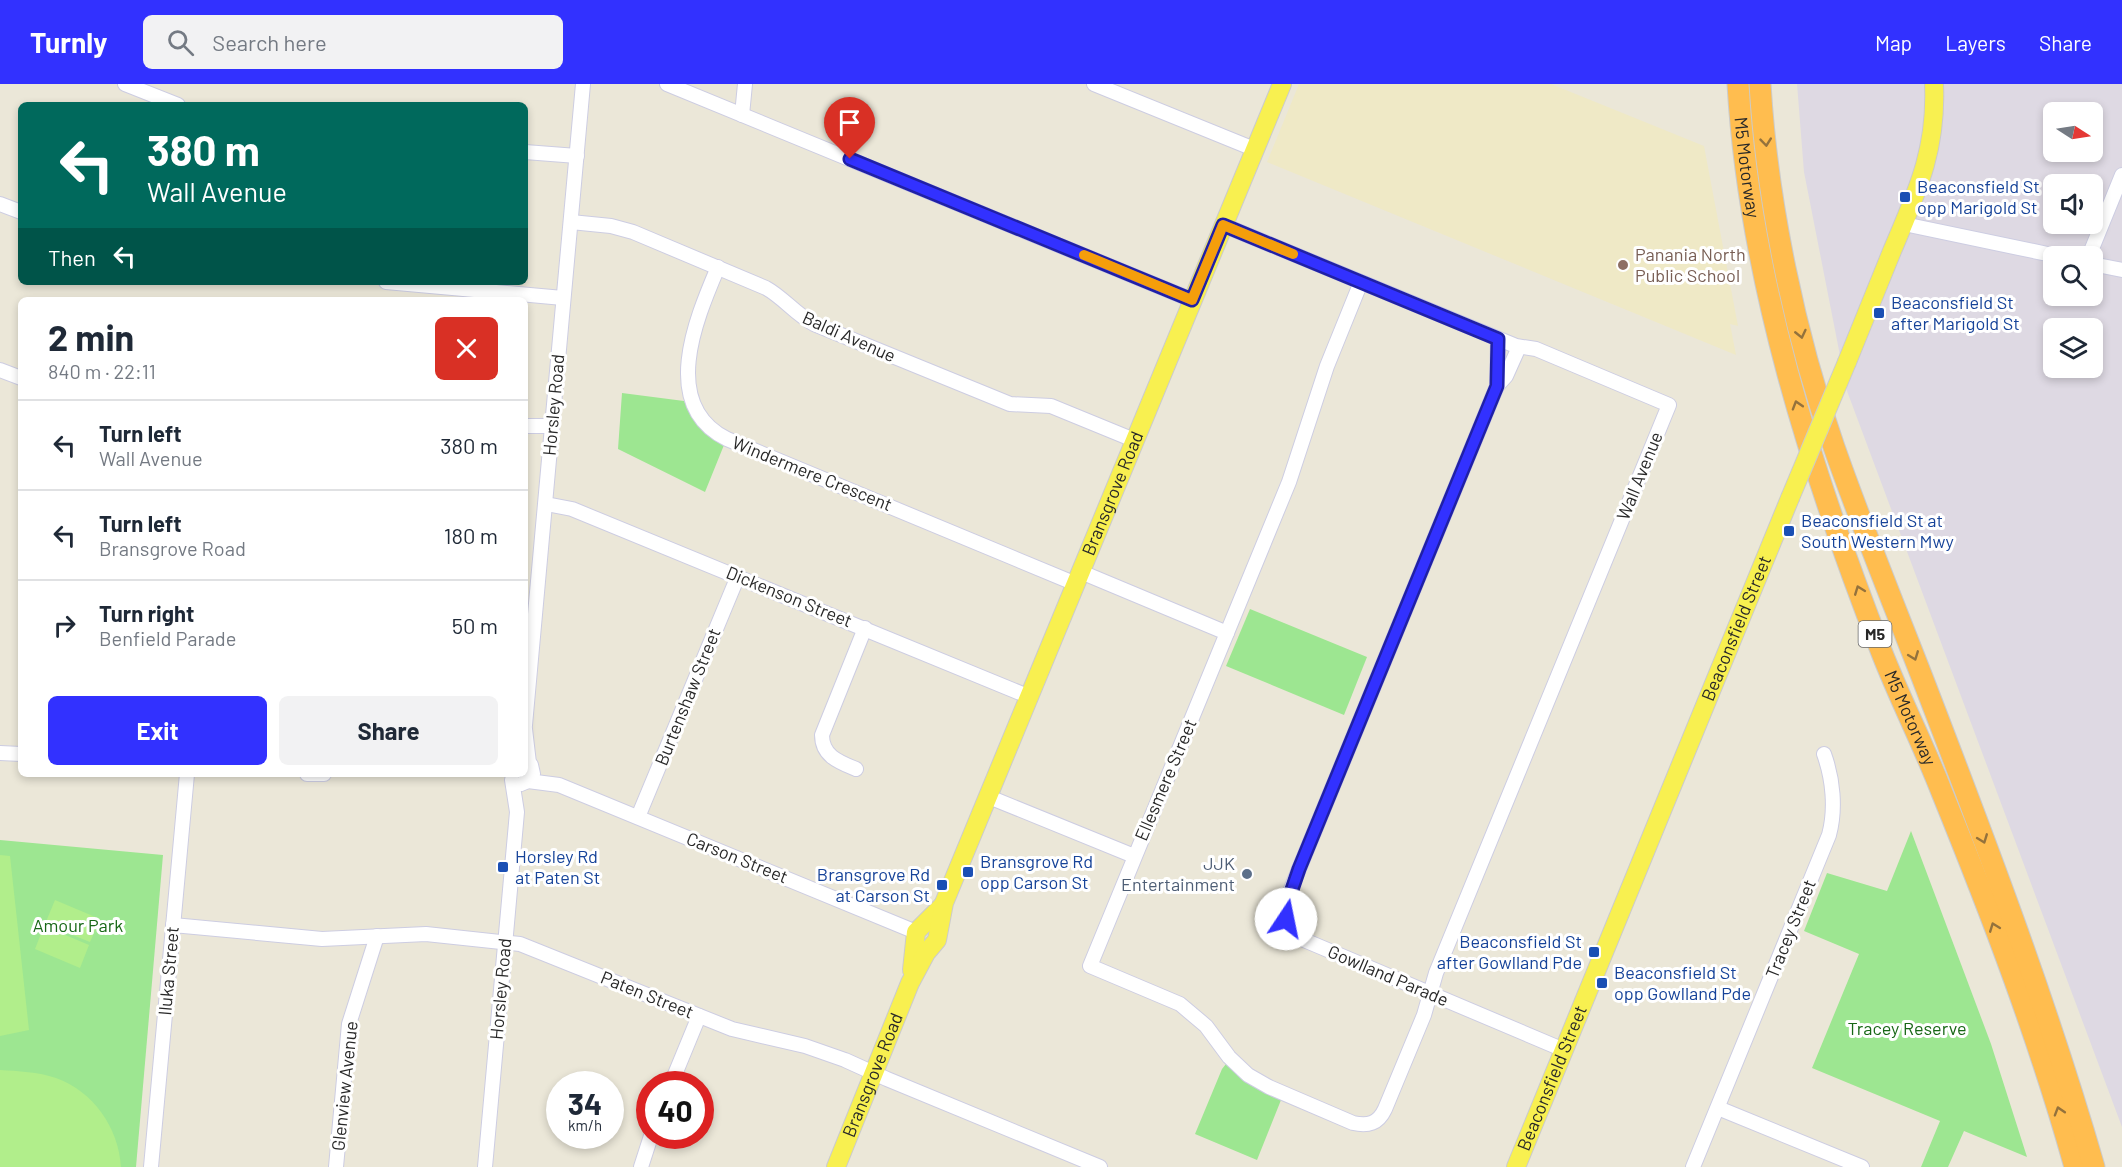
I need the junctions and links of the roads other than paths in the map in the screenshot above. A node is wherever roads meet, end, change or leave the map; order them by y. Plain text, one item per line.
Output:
1 (125, 84) edge
2 (584, 84) edge
3 (667, 84) edge
4 (745, 84) edge
5 (1094, 84) edge
6 (1282, 84) edge
7 (1738, 84) edge
8 (1760, 84) edge
9 (1934, 84) edge
10 (170, 102) edge
11 (742, 115) junction
12 (1254, 150) junction
13 (528, 152) edge
14 (577, 156) junction
15 (2122, 175) edge
16 (0, 204) edge
17 (18, 211) edge
18 (571, 222) junction
19 (1904, 224) junction
20 (1223, 225) junction
21 (2093, 246) edge
22 (2043, 253) edge
23 (2103, 266) edge
24 (718, 267) junction
25 (2122, 270) edge
26 (1361, 282) junction
27 (419, 285) edge
28 (563, 298) junction
29 (1192, 300) junction
30 (1498, 339) junction
31 (1519, 347) junction
32 (0, 370) edge
33 (18, 377) edge
34 (1497, 386) junction
35 (528, 426) edge
36 (551, 426) junction
37 (1134, 440) junction
38 (546, 504) junction
39 (531, 575) edge
40 (738, 576) junction
41 (1079, 578) junction
42 (865, 628) junction
43 (1227, 633) junction
44 (528, 651) edge
45 (1030, 697) junction
46 (0, 753) edge
47 (18, 754) edge
48 (1824, 754) dead end
49 (529, 763) edge
50 (856, 769) dead end
51 (528, 775) edge
52 (187, 777) edge
53 (515, 778) edge
54 (558, 785) junction
55 (989, 797) junction
56 (638, 818) junction
57 (1134, 856) junction
58 (173, 926) junction
59 (925, 935) junction
60 (377, 936) junction
61 (506, 941) junction
62 (1430, 994) junction
63 (699, 1016) junction
64 (1564, 1050) junction
65 (676, 1071) edge
66 (874, 1073) junction
67 (1718, 1108) junction
68 (647, 1149) edge
69 (1854, 1166) edge
70 (151, 1167) edge
71 (336, 1167) edge
72 (485, 1167) edge
73 (641, 1167) edge
74 (836, 1167) edge
75 (1100, 1167) edge
76 (1516, 1167) edge
77 (1693, 1167) edge
78 (2075, 1167) edge
79 (2094, 1167) edge

1 - 10 street
2 - 14 street, Horsley Road
3 - 11 street
4 - 11 street
5 - 12 street
6 - 12 main road, Bransgrove Road
78 -> 7 highway, M5 Motorway / M5
8 -> 79 highway, M5 Motorway / M5
9 - 19 main road, Beaconsfield Street
11 - 29 street
12 - 20 main road, Bransgrove Road
13 - 14 street
14 - 18 street, Horsley Road
15 - 21 street
16 - 17 street
18 - 24 street, Baldi Avenue
18 - 28 street, Horsley Road
19 - 22 street
19 - 64 main road, Beaconsfield Street, bridge
20 - 26 street, Wall Avenue
20 - 29 main road, Bransgrove Road
23 - 25 street
24 - 37 street, Baldi Avenue
24 - 41 street, Windermere Crescent
26 - 30 street, Wall Avenue
26 - 43 street, Ellesmere Street
27 - 28 street
28 - 36 street, Horsley Road
29 - 37 main road, Bransgrove Road
30 - 31 street, Wall Avenue
30 - 34 street, Gowlland Parade
31 - 34 street, Gowlland Parade
31 - 62 street, Wall Avenue
32 - 33 street
34 - 62 street, Gowlland Parade
35 - 36 street
36 - 38 street, Horsley Road
37 - 41 main road, Bransgrove Road
38 - 39 street, Horsley Road
38 - 40 street, Dickenson Street
39 - 44 street, Horsley Road
40 - 42 street, Dickenson Street
40 - 56 street, Burtenshaw Street
41 - 43 street, Windermere Crescent
41 - 45 main road, Bransgrove Road
42 - 45 street, Dickenson Street
42 - 50 street
43 - 57 street, Ellesmere Street
45 - 55 main road, Bransgrove Road
46 - 47 street
48 - 67 street, Tracey Street
49 - 51 street, Horsley Road
49 - 54 street, Carson Street
52 - 58 street, Iluka Street
53 - 54 street, Carson Street
53 - 61 street, Horsley Road
54 - 56 street, Carson Street
55 - 57 street
55 - 59 main road, Bransgrove Road
56 - 59 street, Carson Street
57 - 62 street, Ellesmere Street
58 - 60 street, Paten Street
58 - 70 street, Iluka Street
59 - 66 main road, Bransgrove Road
60 - 61 street, Paten Street
60 - 71 street, Glenview Avenue
61 - 63 street, Paten Street
61 - 72 street, Horsley Road
62 - 64 street, Gowlland Parade
63 - 65 street
63 - 66 street, Paten Street
64 - 76 main road, Beaconsfield Street
66 - 74 main road, Bransgrove Road
66 - 75 street, Paten Street
67 - 69 street
67 - 77 street, Tracey Street
68 - 73 street

